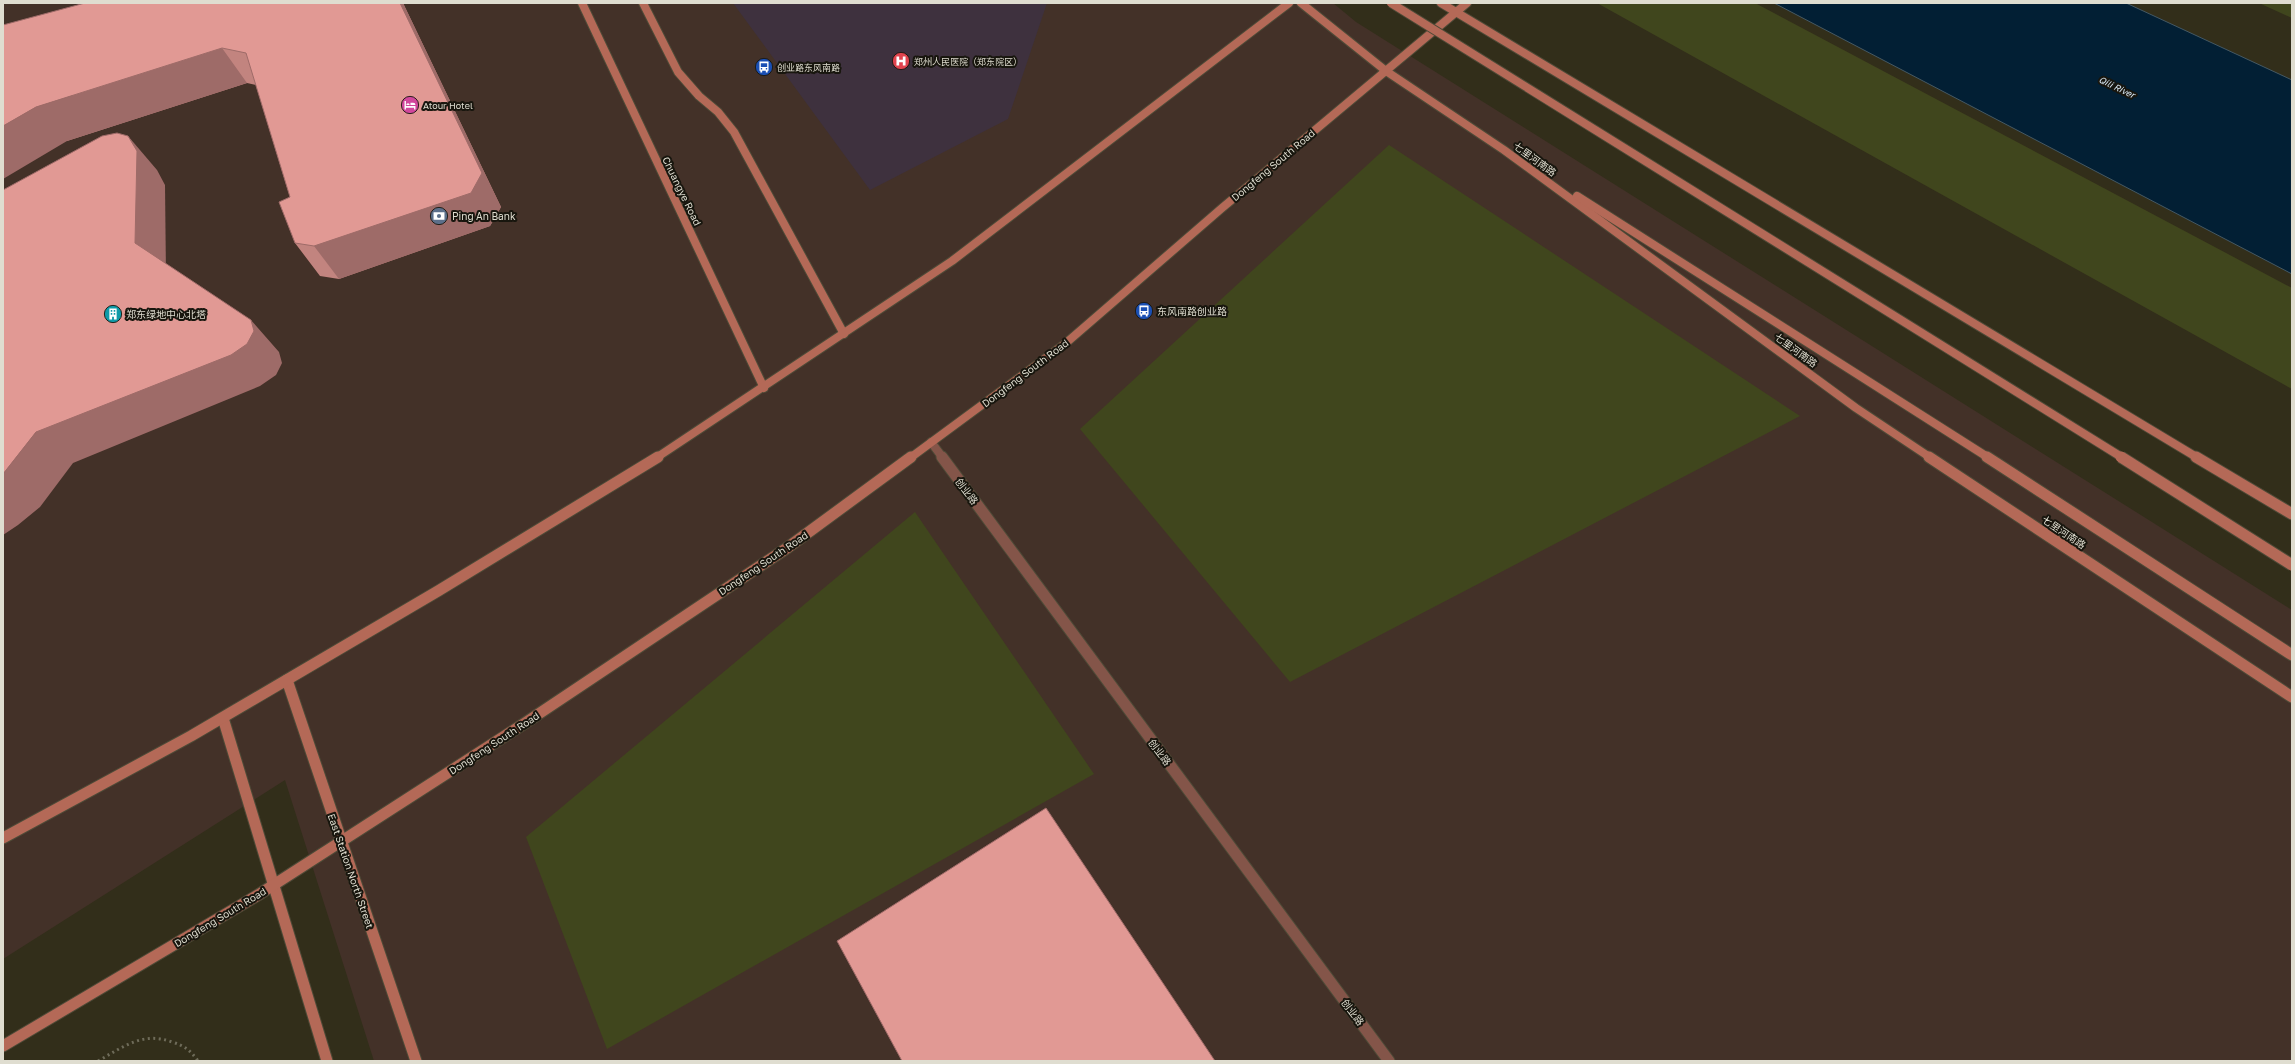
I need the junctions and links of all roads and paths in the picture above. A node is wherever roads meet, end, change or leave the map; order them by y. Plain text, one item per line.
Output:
1 (582, 3) edge
2 (643, 3) edge
3 (1289, 3) edge
4 (1301, 3) edge
5 (1391, 3) edge
6 (1441, 3) edge
7 (1467, 3) edge
8 (1458, 11) junction
9 (1386, 71) junction
10 (1500, 147) junction
11 (844, 334) junction
12 (764, 388) junction
13 (931, 442) junction
14 (2292, 514) edge
15 (2292, 565) edge
16 (2292, 655) edge
17 (287, 680) junction
18 (2292, 697) edge
19 (223, 718) junction
20 (3, 838) edge
21 (342, 842) junction
22 (274, 885) junction
23 (3, 1046) edge
24 (98, 1061) edge
25 (198, 1061) edge
26 (327, 1061) edge
27 (416, 1061) edge
28 (1389, 1061) edge

1 - 12 street, Chuangye Road
2 - 11 street
3 - 11 street
4 - 9 street, 七里河南路
5 - 15 street, bridge
6 - 8 street
7 - 8 street, Dongfeng South Road
8 - 9 street, Dongfeng South Road
8 - 14 street
9 - 10 street, 七里河南路
9 - 13 street, Dongfeng South Road
10 - 16 street
10 - 18 street, 七里河南路
11 - 12 street
12 - 17 street
13 - 21 street, Dongfeng South Road
13 - 28 street, 创业路
17 - 19 street
17 - 21 street, East Station North Street
19 - 20 street
19 - 22 street
21 - 22 street, Dongfeng South Road
21 - 27 street, East Station North Street
22 - 23 street, Dongfeng South Road
22 - 26 street
24 - 25 path

